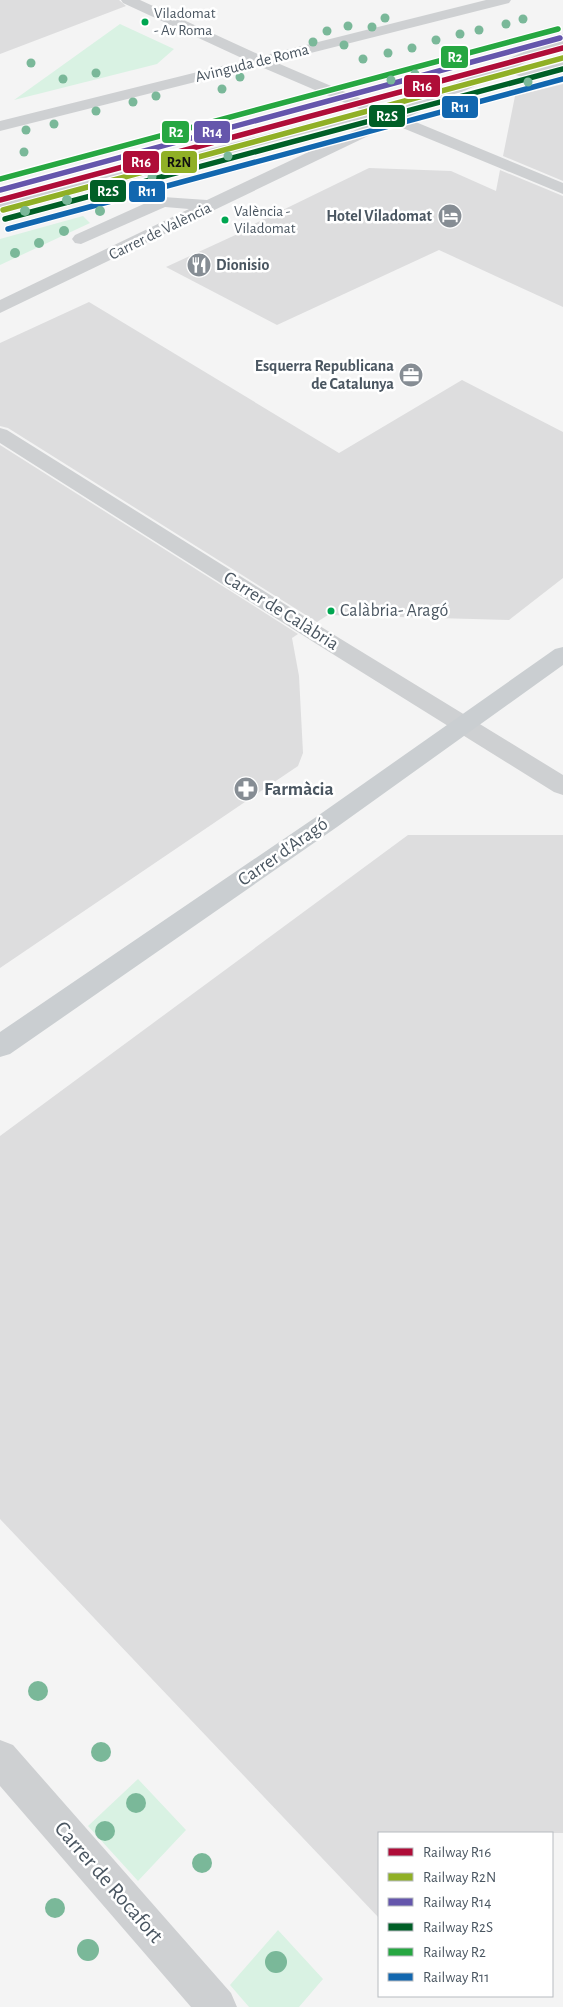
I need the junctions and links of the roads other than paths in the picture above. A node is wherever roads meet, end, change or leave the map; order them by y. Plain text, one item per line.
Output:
1 (128, 0) edge
2 (504, 0) edge
3 (422, 7) dead end
4 (436, 17) junction
5 (563, 38) edge
6 (261, 60) junction
7 (563, 61) edge
8 (478, 78) junction
9 (394, 117) junction
10 (0, 126) edge
11 (563, 189) edge
12 (212, 206) junction
13 (0, 209) edge
14 (81, 239) dead end
15 (0, 308) edge
16 (0, 434) edge
17 (563, 654) edge
18 (463, 724) junction
19 (563, 786) edge
20 (0, 1046) edge
21 (0, 1758) edge
22 (217, 2007) edge

1 - 6 street
2 - 4 street, Avinguda de Roma
3 - 4 street
4 - 6 street, Avinguda de Roma
5 - 8 street, Carrer de València
6 - 9 street
6 - 10 street, Avinguda de Roma
7 - 8 street
8 - 9 street, Carrer de València
9 - 11 street
9 - 12 street, Carrer de València
9 - 13 street
12 - 14 street
12 - 15 street, Carrer de València
16 - 18 street, Carrer de Calàbria
17 - 18 main road, Carrer d'Aragó
18 - 19 street, Carrer de Calàbria
18 - 20 main road, Carrer d'Aragó
21 - 22 street, Carrer de Rocafort

